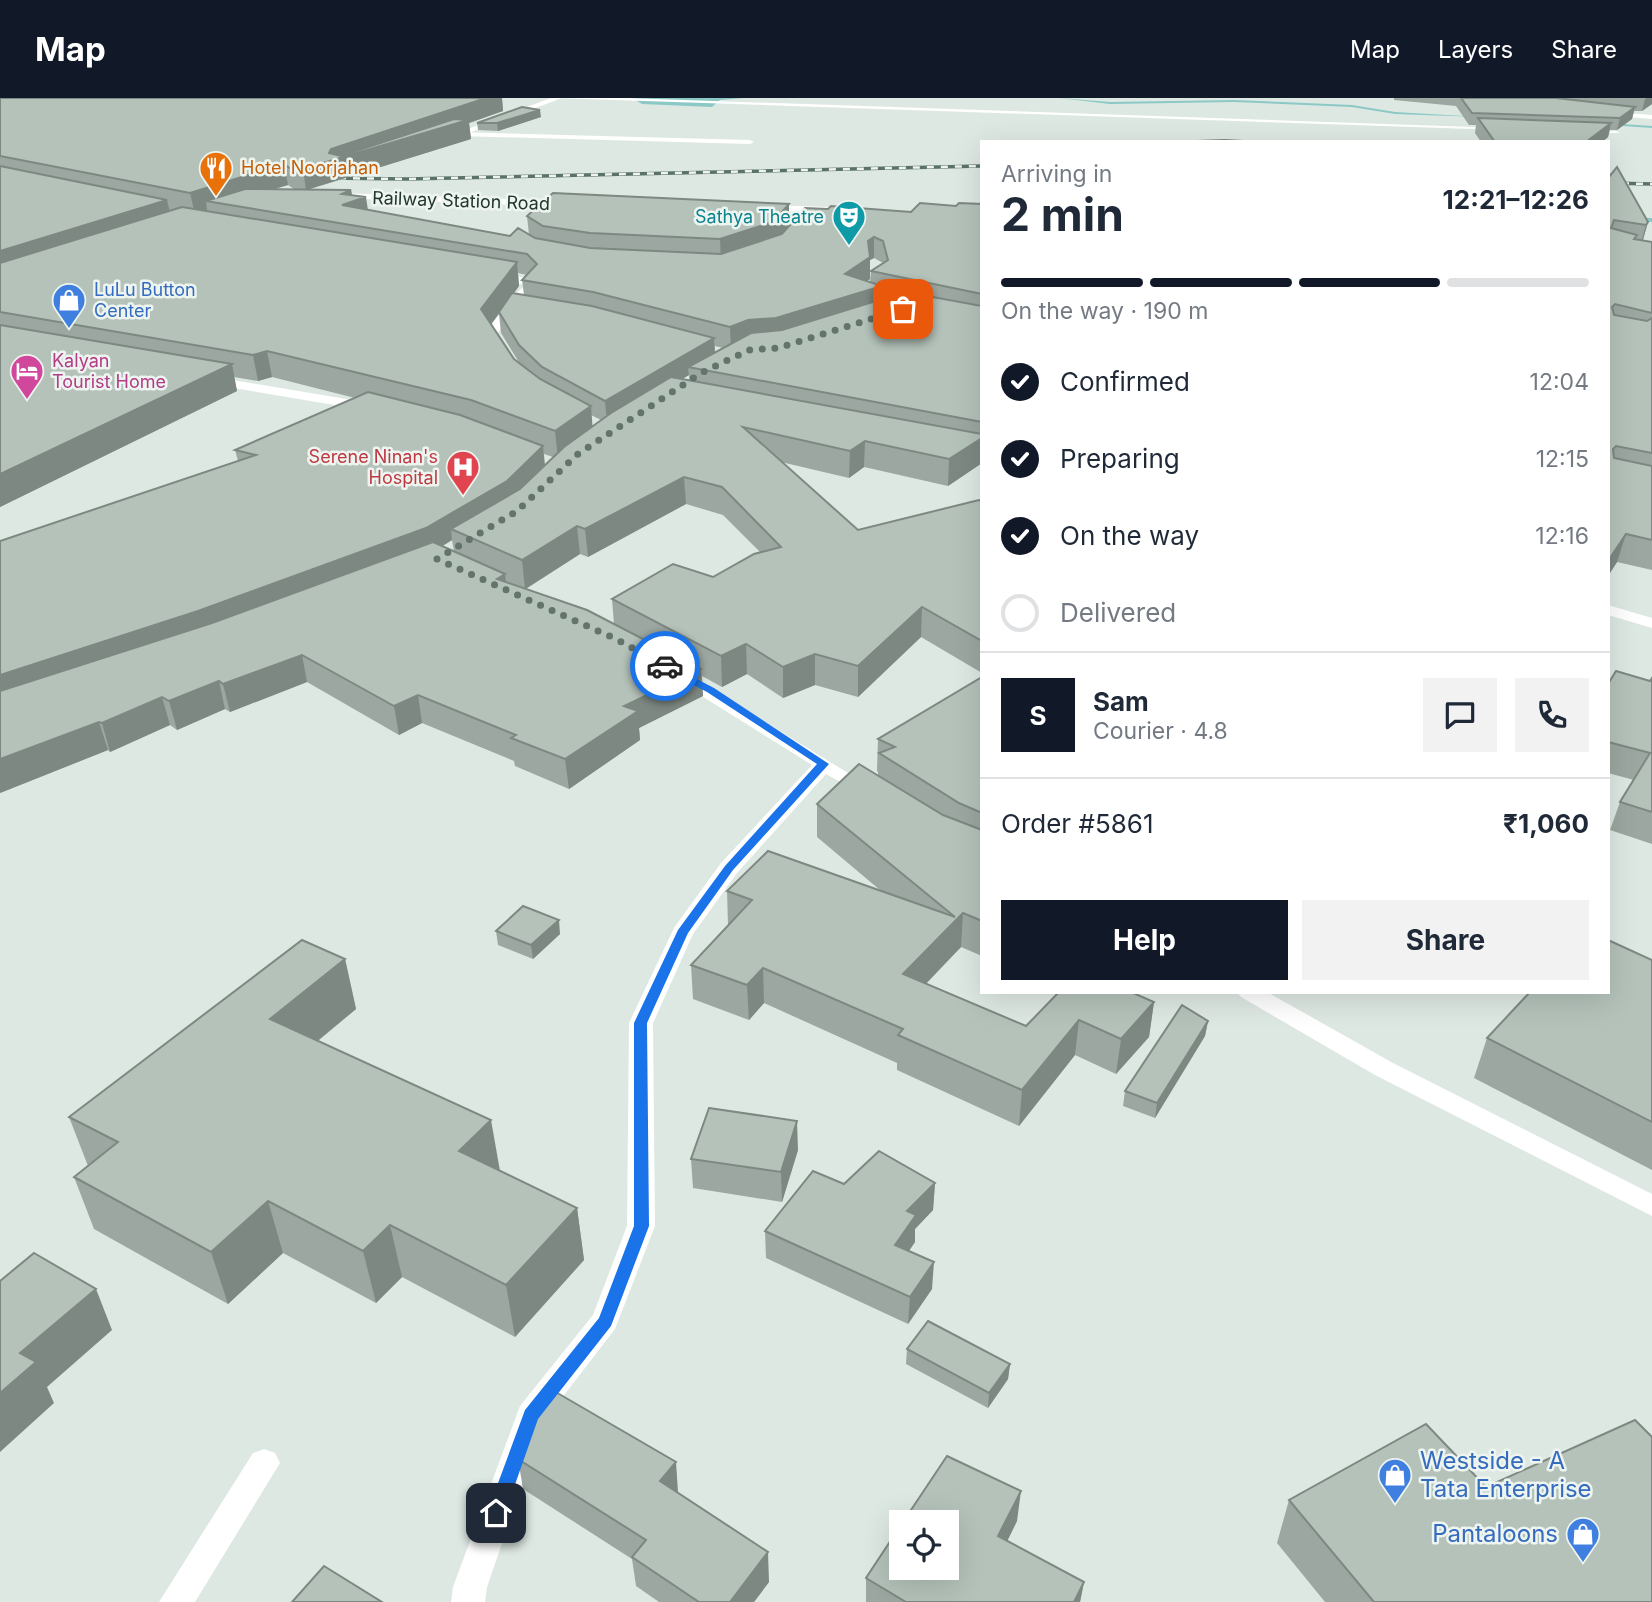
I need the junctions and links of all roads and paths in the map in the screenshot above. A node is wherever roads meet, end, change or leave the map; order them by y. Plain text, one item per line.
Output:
1 (558, 98) edge
2 (514, 100) dead end
3 (541, 102) junction
4 (1595, 111) edge
5 (1652, 117) edge
6 (1508, 128) edge
7 (1576, 131) edge
8 (1616, 132) edge
9 (458, 134) junction
10 (433, 142) edge
11 (750, 142) dead end
12 (329, 196) edge
13 (563, 204) junction
14 (577, 205) edge
15 (743, 208) edge
16 (813, 209) junction
17 (841, 210) edge
18 (545, 217) edge
19 (805, 220) edge
20 (480, 273) edge
21 (512, 368) edge
22 (200, 378) edge
23 (390, 411) edge
24 (1610, 611) edge
25 (1652, 622) edge
26 (663, 665) edge
27 (824, 764) junction
28 (880, 799) edge
29 (1253, 994) edge
30 (1652, 1206) edge
31 (264, 1463) dead end
32 (176, 1602) edge
33 (468, 1602) edge

1 - 3 street
1 - 6 lane
2 - 3 street
3 - 9 street
4 - 5 street
7 - 8 lane
9 - 10 street
9 - 11 lane
12 - 13 street, Railway Station Road
13 - 14 street, Railway Station Road
13 - 18 lane
15 - 16 street
16 - 17 street
16 - 19 lane
20 - 21 street
22 - 23 street
24 - 25 street
26 - 27 street
27 - 28 street
27 - 33 street
29 - 30 street
31 - 32 street

